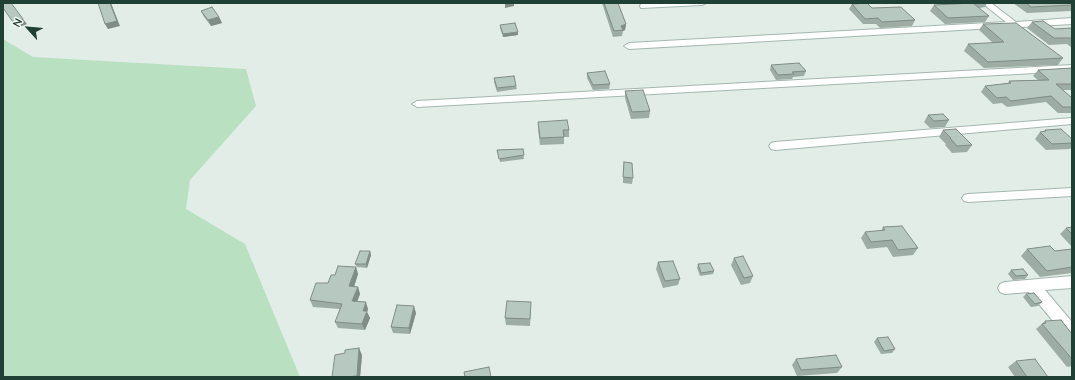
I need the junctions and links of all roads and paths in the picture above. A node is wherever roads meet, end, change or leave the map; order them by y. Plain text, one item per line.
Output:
1 (702, 3) edge
2 (986, 3) edge
3 (644, 6) dead end
4 (1072, 21) edge
5 (1013, 24) junction
6 (1025, 33) edge
7 (629, 46) dead end
8 (1059, 60) edge
9 (1072, 69) edge
10 (417, 104) dead end
11 (1072, 121) edge
12 (776, 146) dead end
13 (1072, 192) edge
14 (968, 198) dead end
15 (1072, 282) edge
16 (1032, 285) junction
17 (1005, 288) dead end
18 (1072, 333) edge

1 - 3 street
2 - 5 street
4 - 5 street
5 - 6 street
5 - 7 street
8 - 9 street
9 - 10 street
11 - 12 street
13 - 14 street
15 - 16 street
16 - 17 street
16 - 18 street

